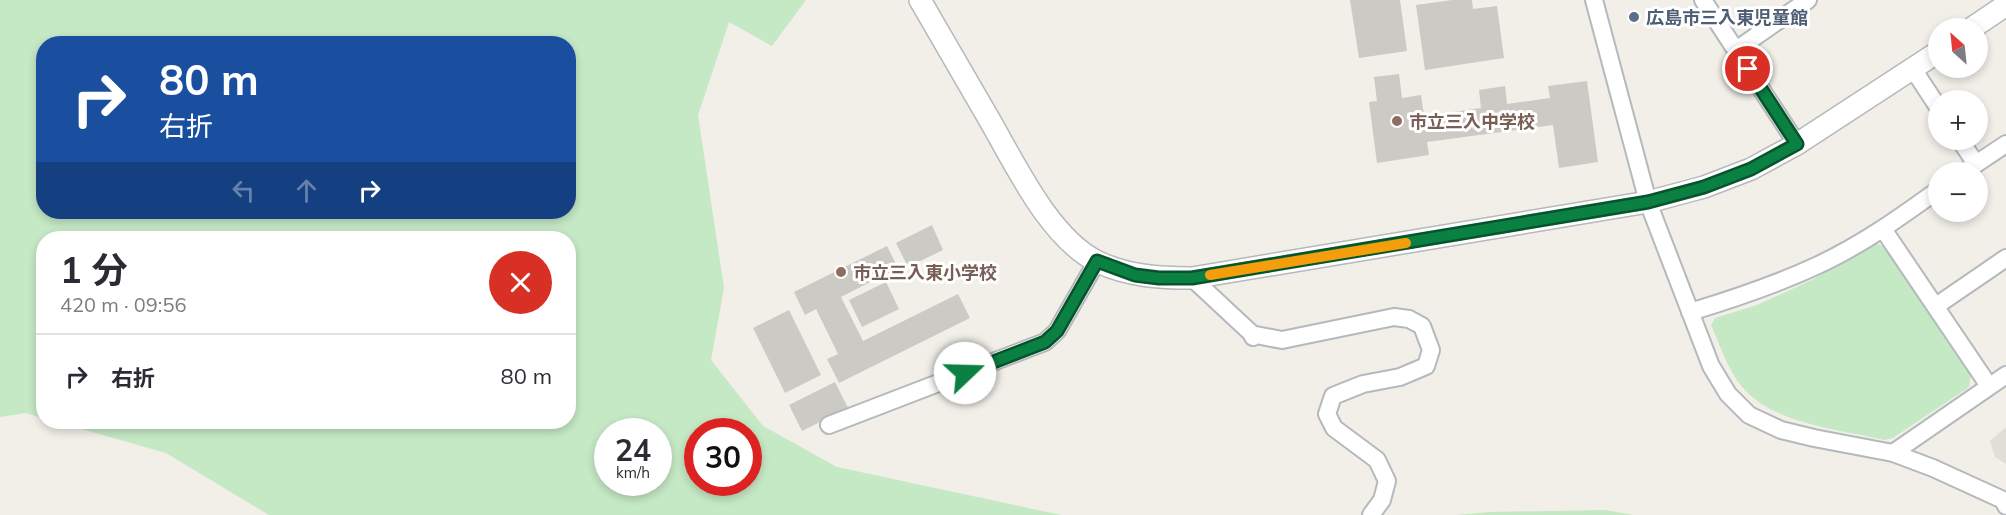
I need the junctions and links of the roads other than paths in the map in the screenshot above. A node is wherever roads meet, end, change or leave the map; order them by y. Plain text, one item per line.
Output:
1 (920, 0) edge
2 (1594, 0) edge
3 (1703, 0) edge
4 (1808, 0) edge
5 (2006, 5) edge
6 (1987, 18) edge
7 (1736, 50) junction
8 (1928, 59) edge
9 (1913, 69) junction
10 (1928, 92) edge
11 (1797, 144) junction
12 (2006, 144) edge
13 (1979, 162) edge
14 (1928, 197) edge
15 (1648, 202) junction
16 (1883, 229) junction
17 (2006, 258) edge
18 (1097, 261) junction
19 (1192, 278) junction
20 (1936, 306) junction
21 (1690, 312) junction
22 (2006, 375) edge
23 (1989, 386) junction
24 (829, 425) dead end
25 (1893, 453) junction
26 (2006, 506) edge
27 (1371, 515) edge

1 - 18 street
2 - 15 street
3 - 7 street
4 - 7 street
5 - 6 street
7 - 11 street
8 - 9 street
9 - 10 street
9 - 11 street
11 - 15 street
12 - 13 street
14 - 16 street
15 - 19 street
15 - 21 street
16 - 20 street
16 - 21 street
17 - 20 street
18 - 19 street
18 - 24 street
19 - 27 street
20 - 23 street
21 - 25 street
22 - 23 street
23 - 25 street
25 - 26 street

